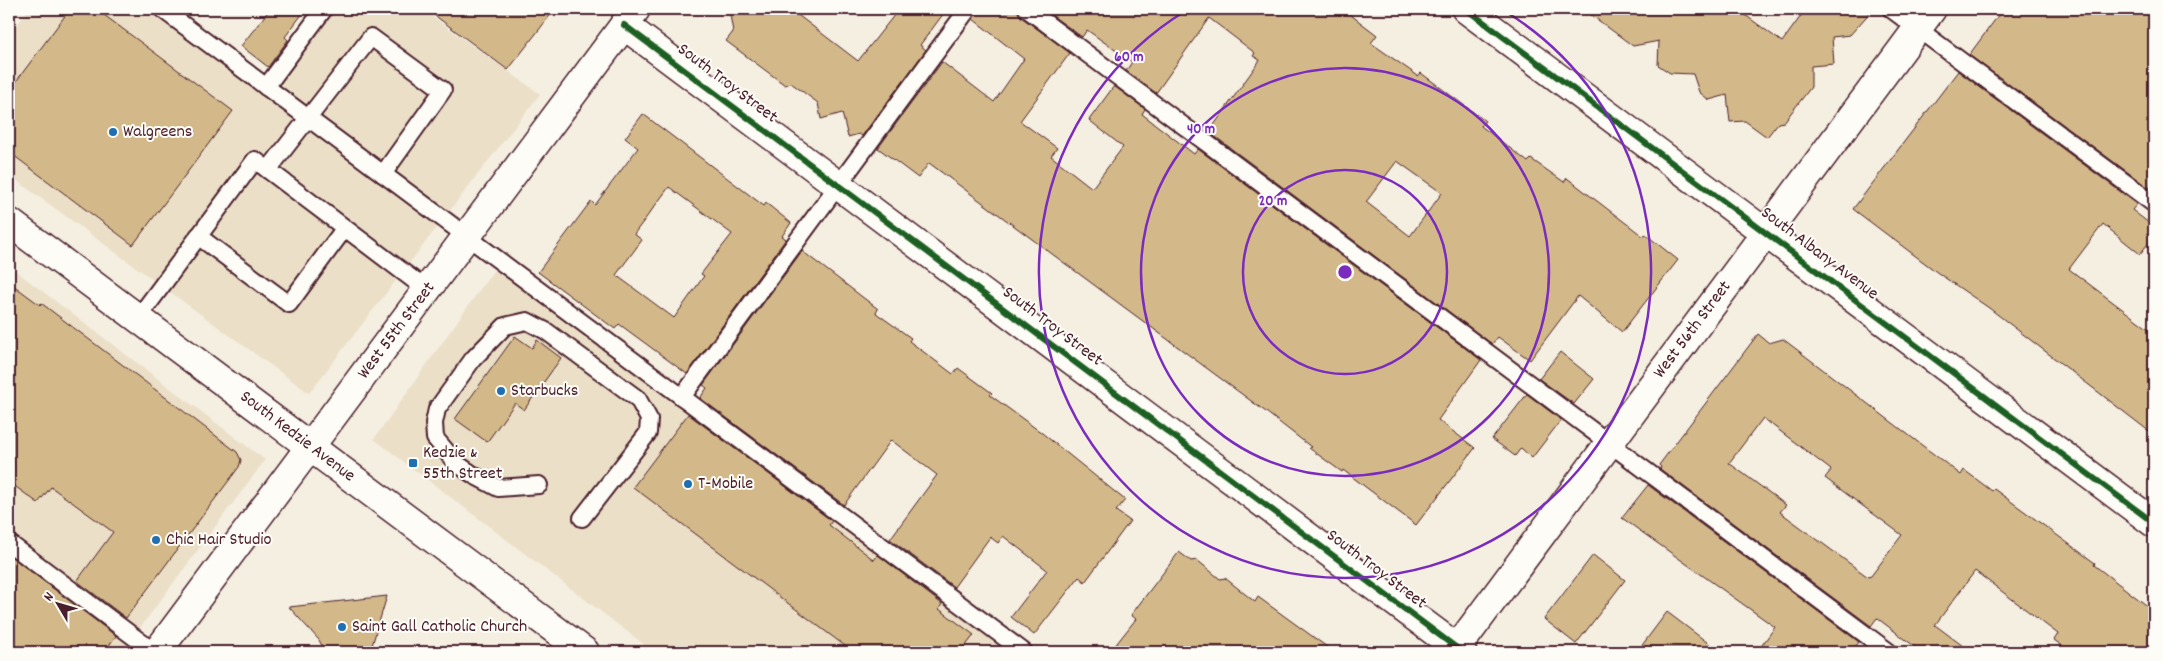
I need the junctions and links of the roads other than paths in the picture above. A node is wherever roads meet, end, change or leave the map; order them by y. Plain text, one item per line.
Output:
1 (162, 9) edge
2 (324, 9) edge
3 (968, 9) edge
4 (1027, 9) edge
5 (1466, 9) edge
6 (1891, 9) edge
7 (630, 17) edge
8 (1925, 19) edge
9 (266, 87) junction
10 (308, 118) junction
11 (268, 170) junction
12 (383, 174) junction
13 (839, 186) junction
14 (2154, 204) edge
15 (9, 222) edge
16 (344, 228) junction
17 (1766, 233) junction
18 (198, 236) junction
19 (467, 236) junction
20 (427, 290) junction
21 (138, 318) junction
22 (682, 397) junction
23 (1609, 443) junction
24 (310, 447) junction
25 (539, 485) dead end
26 (582, 518) dead end
27 (2154, 523) edge
28 (9, 543) edge
29 (1457, 651) edge
30 (156, 652) edge
31 (585, 652) edge
32 (1024, 652) edge
33 (1889, 652) edge

1 - 9 lane
2 - 9 lane
3 - 13 lane
4 - 23 lane
5 - 17 street, South Albany Avenue
6 - 8 lane
7 - 13 street, South Troy Street
7 - 19 street, West 55th Street
8 - 14 lane
8 - 17 street, West 56th Street
9 - 10 lane
10 - 11 lane
10 - 12 lane
10 - 12 lane
11 - 16 lane
11 - 18 lane
12 - 19 lane
13 - 22 lane
13 - 29 street, South Troy Street
15 - 21 street, South Kedzie Avenue
16 - 18 lane
16 - 20 lane
17 - 23 street, West 56th Street
17 - 27 street, South Albany Avenue
18 - 21 lane
19 - 20 street, West 55th Street
19 - 22 lane
20 - 24 street, West 55th Street
21 - 24 street, South Kedzie Avenue
22 - 32 lane
23 - 29 street, West 56th Street
23 - 33 lane
24 - 30 street, West 55th Street
24 - 31 street, South Kedzie Avenue
25 - 26 lane
28 - 30 lane

